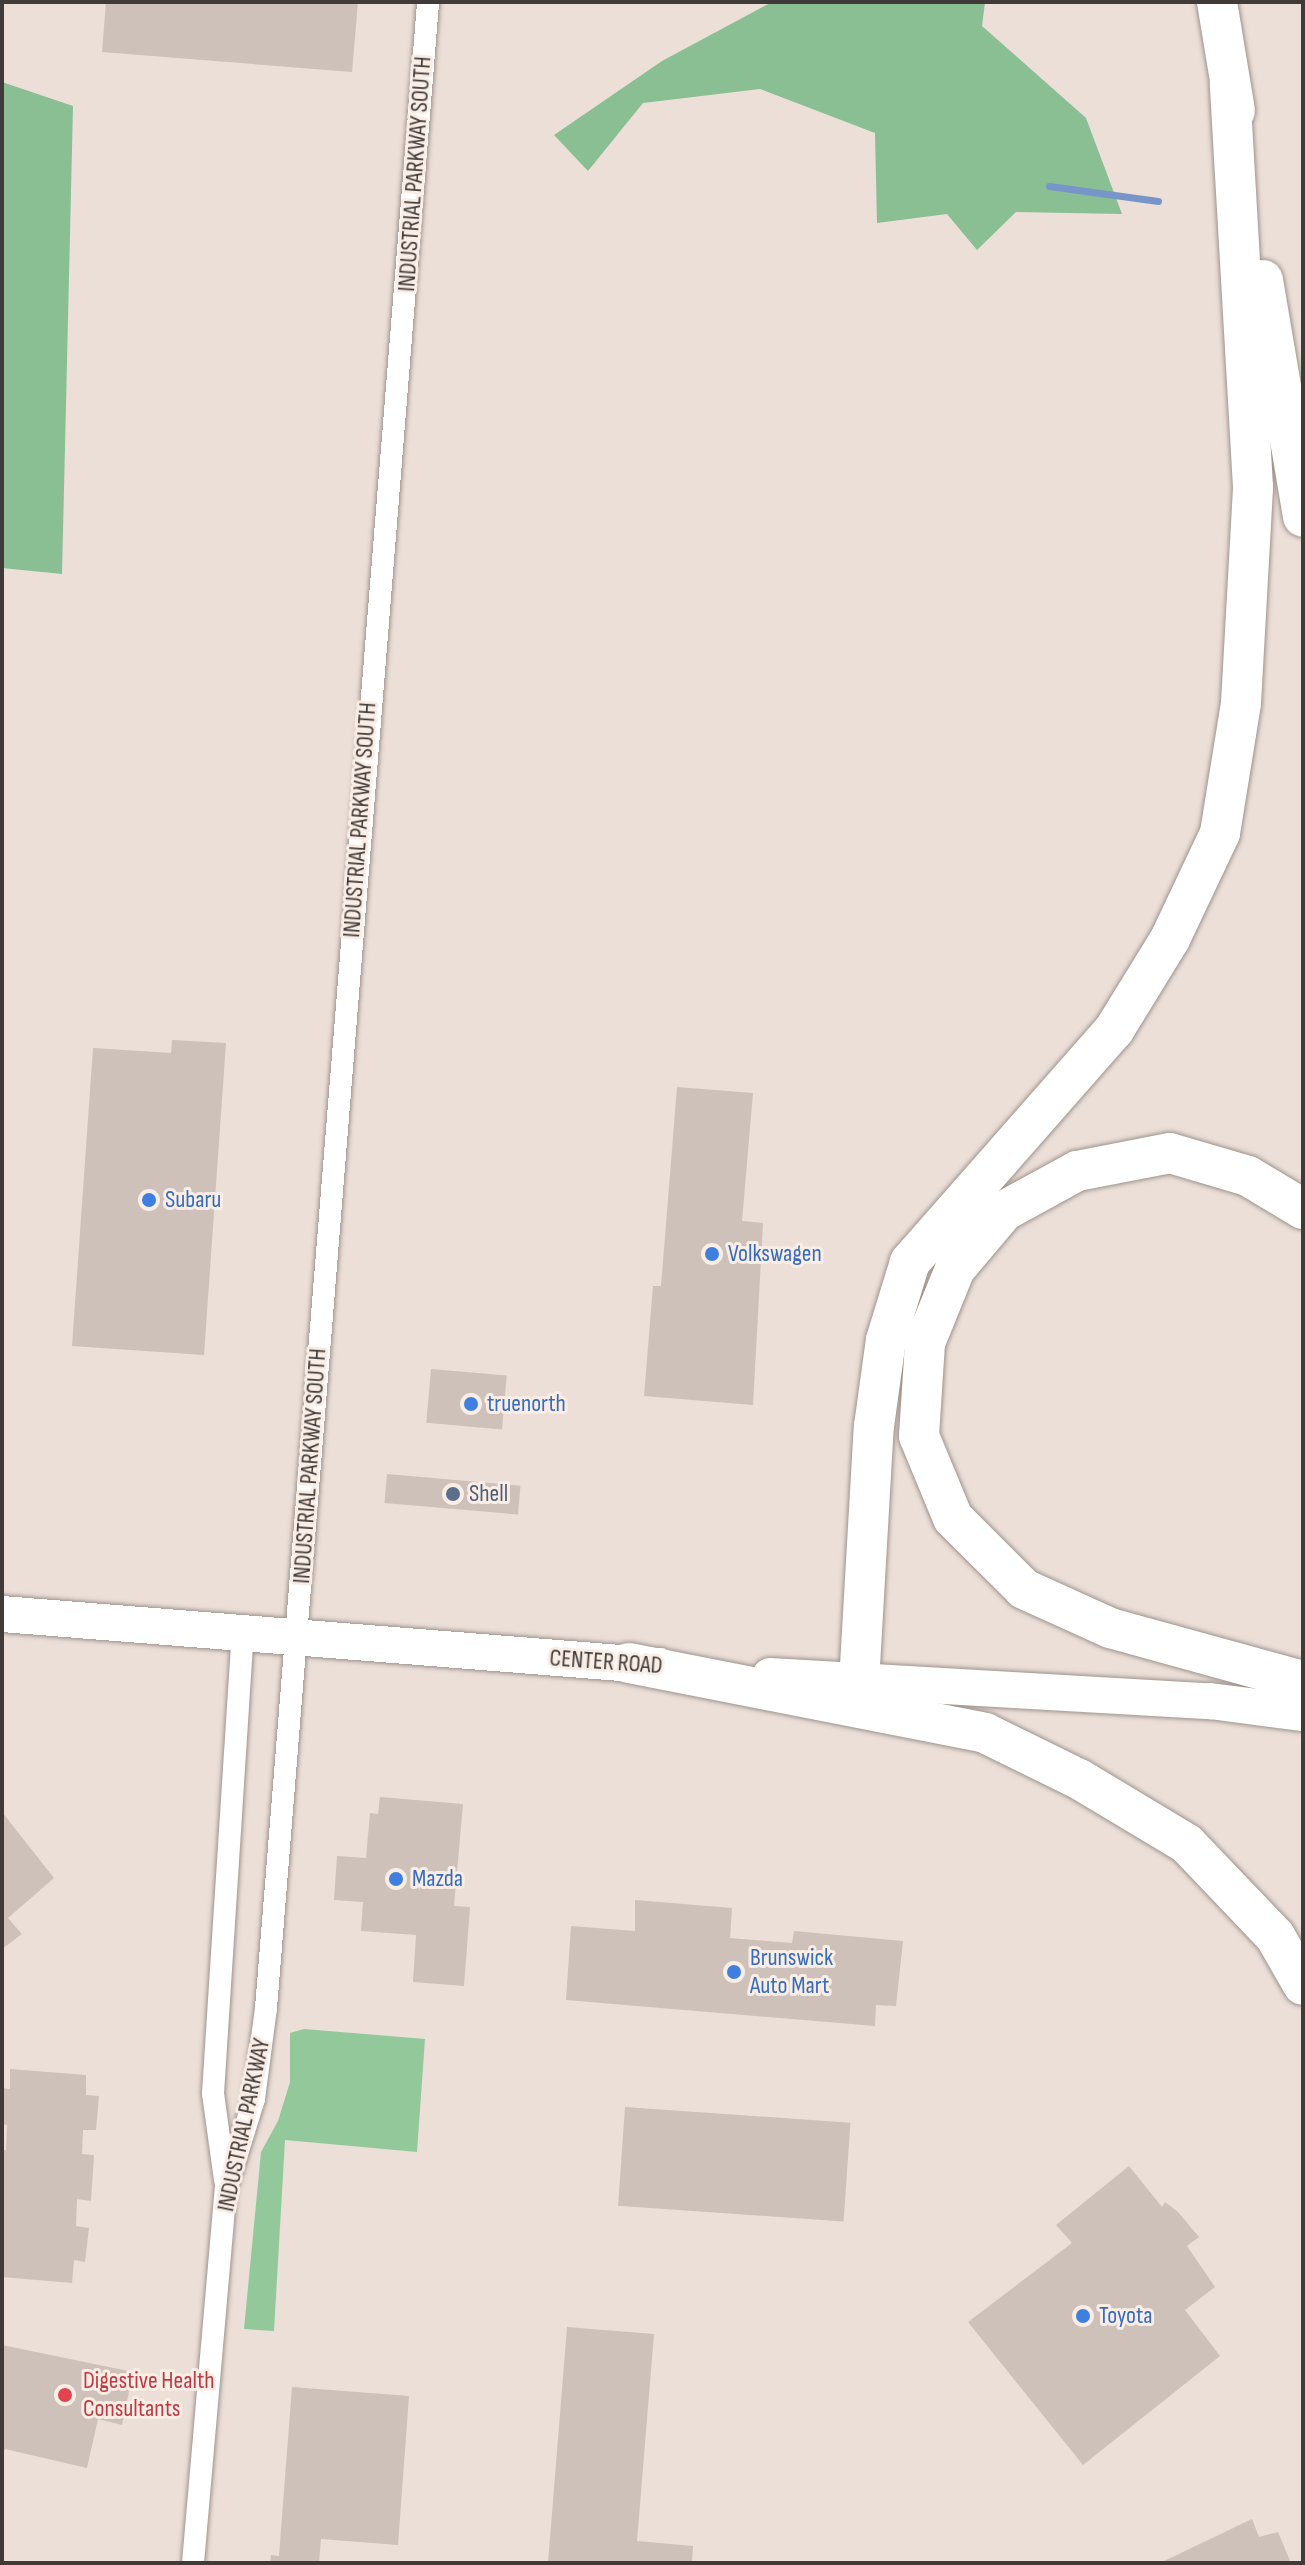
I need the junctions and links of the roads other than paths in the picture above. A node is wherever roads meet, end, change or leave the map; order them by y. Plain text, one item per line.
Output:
1 (428, 2) edge
2 (1217, 2) edge
3 (1230, 84) junction
4 (1303, 517) edge
5 (1303, 1209) edge
6 (2, 1614) edge
7 (243, 1634) junction
8 (296, 1638) junction
9 (629, 1663) junction
10 (1303, 1681) edge
11 (859, 1683) junction
12 (1303, 1689) edge
13 (1210, 1701) junction
14 (1303, 1713) edge
15 (1303, 1985) edge
16 (226, 2189) junction
17 (193, 2563) edge

1 - 8 street, INDUSTRIAL PARKWAY SOUTH
2 - 3 highway
3 - 4 highway
3 - 11 highway
5 - 10 highway
6 - 7 main road, CENTER ROAD
7 - 8 main road, CENTER ROAD
7 - 16 street
8 - 9 main road, CENTER ROAD
8 - 16 street, INDUSTRIAL PARKWAY
9 - 11 main road, CENTER ROAD
9 - 15 highway
11 - 13 main road, CENTER ROAD
12 - 13 main road, CENTER ROAD
13 - 14 main road, CENTER ROAD
16 - 17 street, INDUSTRIAL PARKWAY

